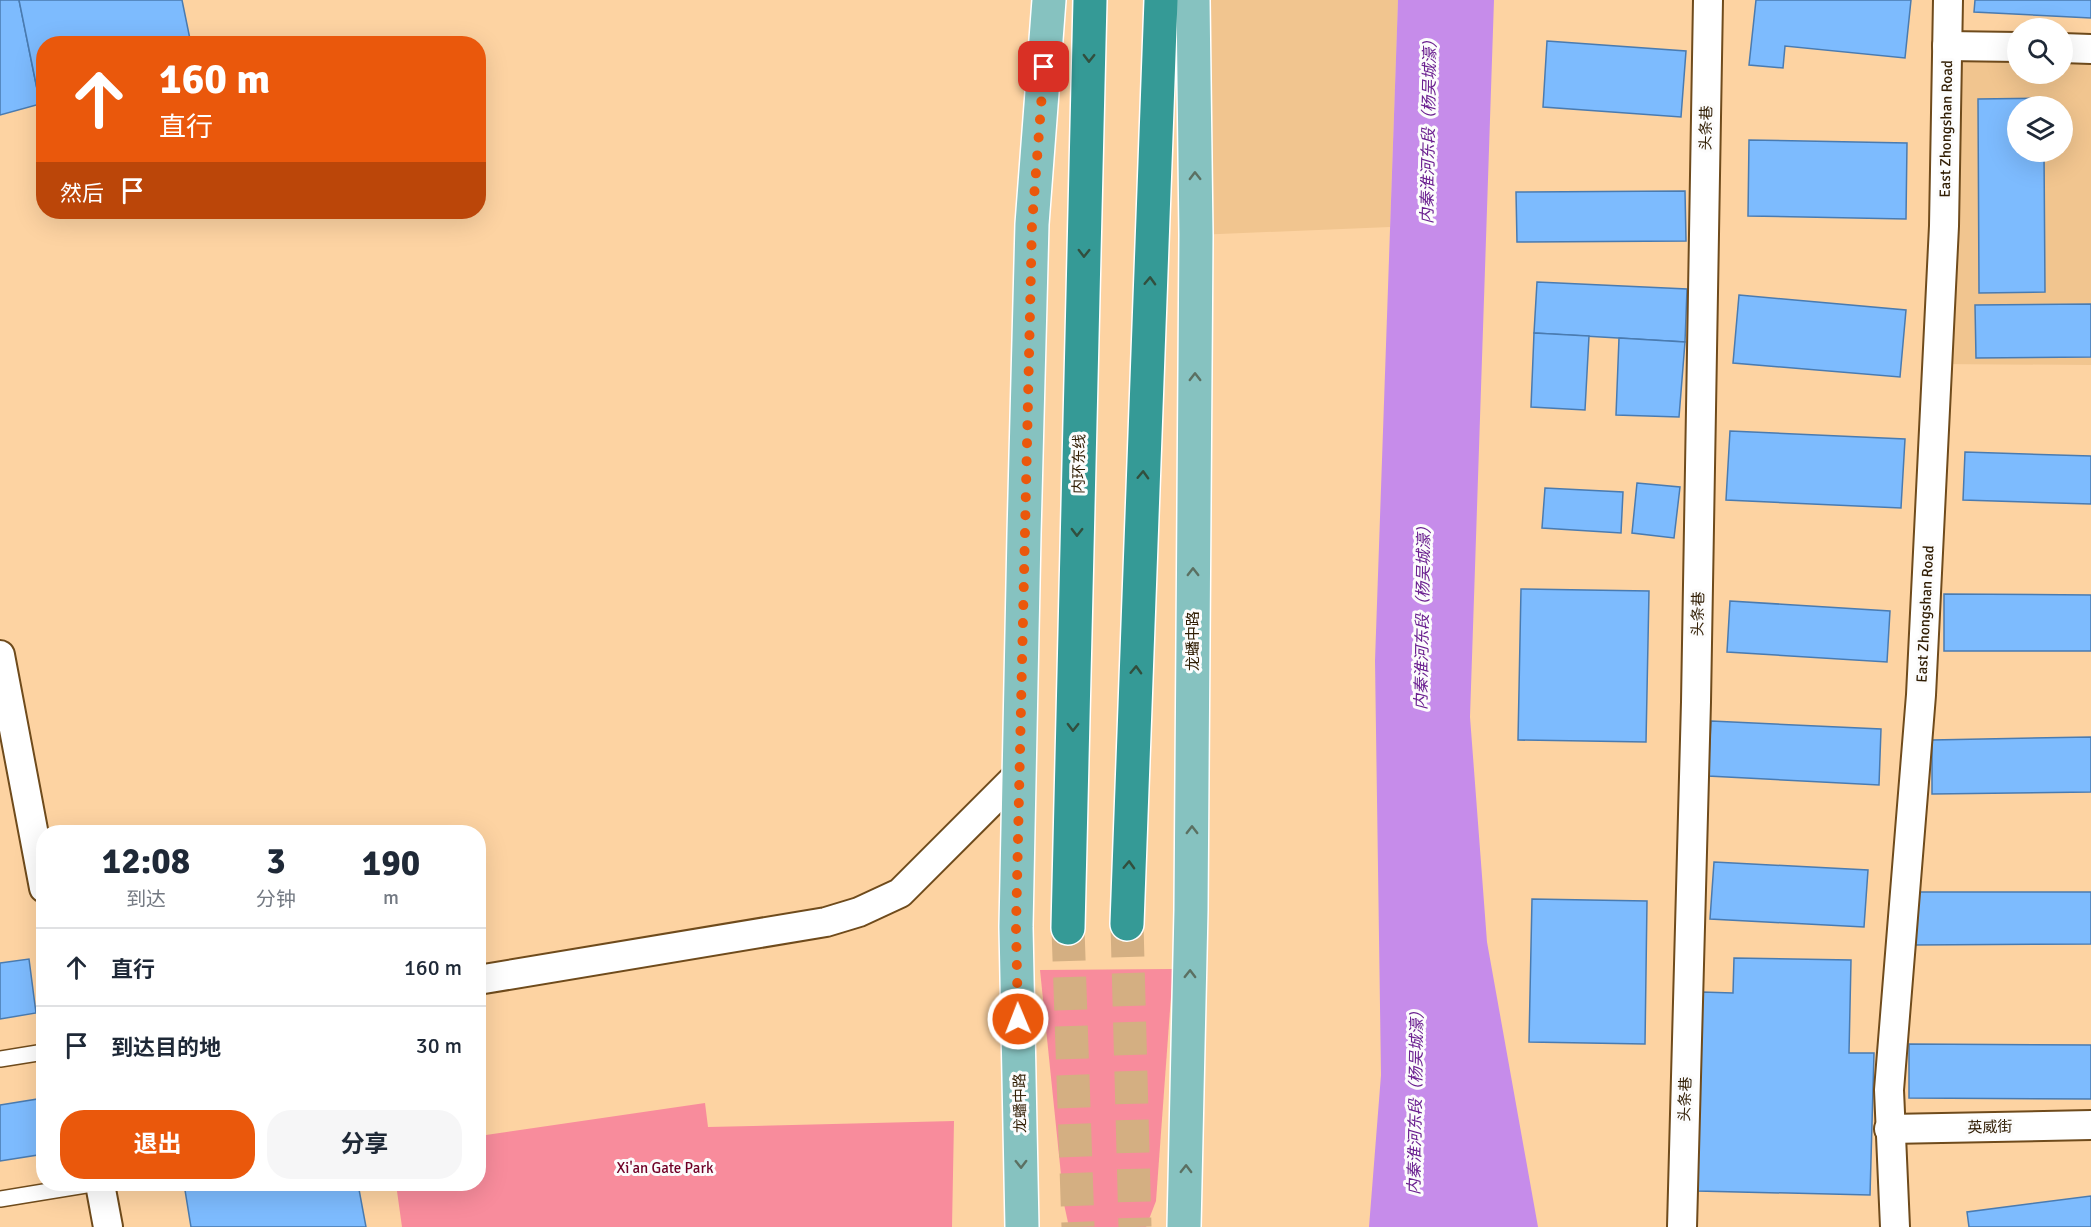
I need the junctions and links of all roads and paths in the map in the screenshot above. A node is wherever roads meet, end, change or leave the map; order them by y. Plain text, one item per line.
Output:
1 (1048, 0) edge
2 (1090, 0) edge
3 (1161, 0) edge
4 (1193, 0) edge
5 (1708, 0) edge
6 (1948, 0) edge
7 (1947, 46) junction
8 (2007, 47) edge
9 (2073, 48) edge
10 (2091, 49) edge
11 (0, 655) edge
12 (1020, 773) junction
13 (36, 846) edge
14 (1127, 924) tunnel mouth
15 (1068, 928) tunnel mouth
16 (486, 979) edge
17 (36, 1053) edge
18 (0, 1059) edge
19 (2091, 1125) edge
20 (1889, 1130) junction
21 (49, 1191) edge
22 (101, 1191) edge
23 (0, 1199) edge
24 (1184, 1226) edge
25 (108, 1227) edge
26 (1022, 1227) edge
27 (1682, 1227) edge
28 (1895, 1227) edge

1 - 12 main road, 龙蟠中路
2 -> 15 highway, 内环东线
14 -> 3 highway
24 -> 4 main road, 龙蟠中路
5 - 27 street, 头条巷
6 - 7 street, East Zhongshan Road
7 - 8 street
7 - 20 street, East Zhongshan Road
9 - 10 street
11 - 13 street
12 - 16 street
12 -> 26 main road, 龙蟠中路
17 - 18 lane
19 - 20 street, 英威街
20 - 28 street, East Zhongshan Road
21 - 23 lane
22 - 25 street

